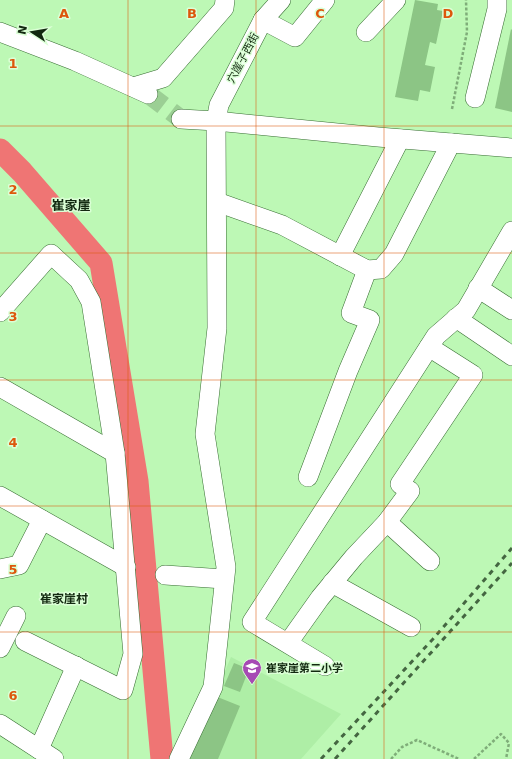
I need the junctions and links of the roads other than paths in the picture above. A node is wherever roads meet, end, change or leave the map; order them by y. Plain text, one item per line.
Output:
1 (224, 0) edge
2 (281, 0) edge
3 (325, 0) edge
4 (396, 0) edge
5 (497, 0) edge
6 (263, 20) junction
7 (0, 32) edge
8 (366, 32) dead end
9 (475, 98) dead end
10 (181, 119) tunnel mouth
11 (216, 121) junction
12 (400, 139) junction
13 (451, 143) junction
14 (512, 148) edge
15 (217, 202) junction
16 (512, 231) edge
17 (340, 256) junction
18 (367, 270) junction
19 (478, 288) junction
20 (512, 310) edge
21 (0, 312) edge
22 (456, 318) junction
23 (429, 347) junction
24 (512, 356) edge
25 (0, 387) edge
26 (115, 453) junction
27 (308, 477) dead end
28 (0, 496) edge
29 (42, 520) junction
30 (387, 522) junction
31 (430, 561) dead end
32 (126, 567) junction
33 (0, 569) edge
34 (165, 575) dead end
35 (224, 579) junction
36 (332, 584) junction
37 (16, 616) dead end
38 (411, 627) dead end
39 (25, 641) dead end
40 (288, 643) junction
41 (0, 648) edge
42 (76, 666) junction
43 (325, 666) dead end
44 (0, 724) edge
45 (47, 754) edge
46 (179, 759) edge

1 - 7 street
2 - 6 street, 穴崖子西街
3 - 6 street
4 - 8 street
5 - 9 street
6 - 11 street, 穴崖子西街
10 - 11 street
11 - 12 street
11 - 15 street, 穴崖子西街
12 - 13 street
12 - 17 street
13 - 14 street
13 - 18 street
15 - 17 street
15 - 35 street, 穴崖子西街
16 - 19 street
17 - 18 street
18 - 27 street
19 - 20 street
19 - 22 street
21 - 26 street
22 - 23 street
22 - 24 street
23 - 30 street
23 - 40 street
25 - 26 street
26 - 32 street
28 - 29 street
29 - 32 street
29 - 33 street
30 - 31 street
30 - 36 street
32 - 42 street
34 - 35 street
35 - 46 street, 穴崖子西街
36 - 38 street
36 - 40 street
37 - 41 street
39 - 42 street
40 - 43 street
42 - 45 street
44 - 45 street

